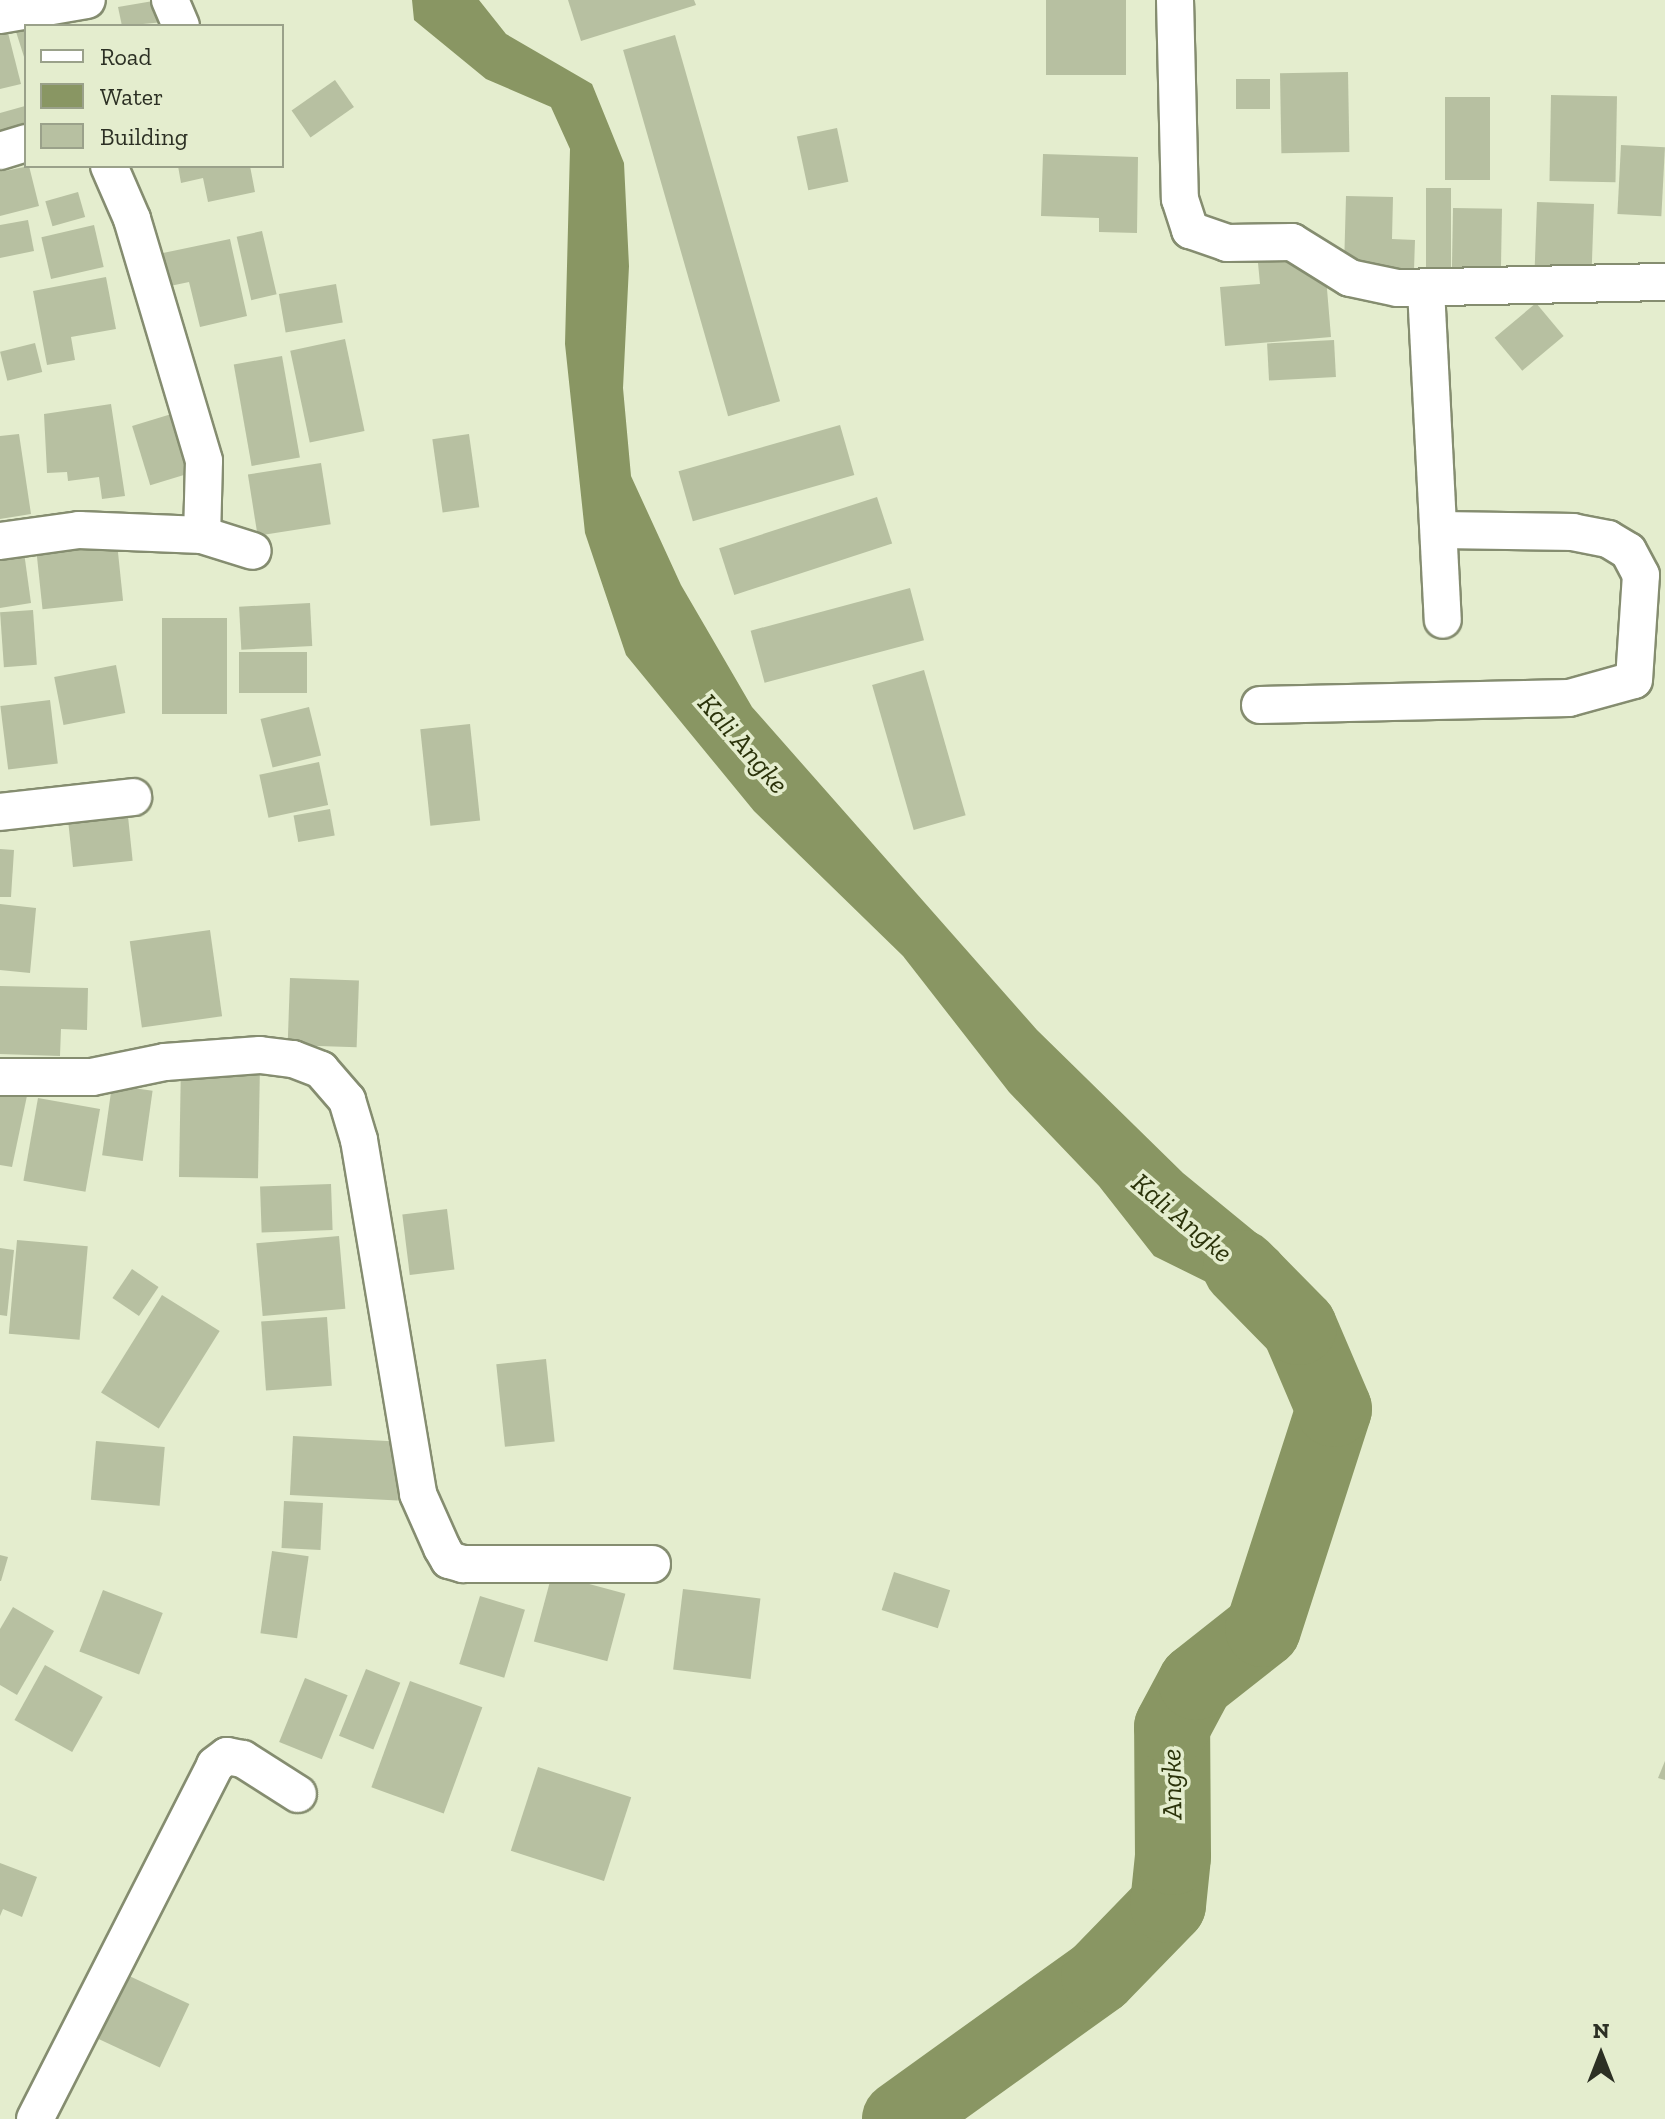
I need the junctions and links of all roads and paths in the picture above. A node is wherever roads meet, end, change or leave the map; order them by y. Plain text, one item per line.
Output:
1 (87, 0) edge
2 (170, 0) edge
3 (1175, 0) edge
4 (0, 15) edge
5 (180, 24) edge
6 (24, 144) edge
7 (0, 151) edge
8 (110, 168) edge
9 (1665, 282) edge
10 (1426, 289) junction
11 (1442, 530) junction
12 (202, 535) junction
13 (0, 541) edge
14 (253, 551) dead end
15 (1443, 620) dead end
16 (1649, 681) edge
17 (1260, 705) dead end
18 (133, 797) dead end
19 (0, 812) edge
20 (0, 1077) edge
21 (652, 1564) dead end
22 (298, 1794) dead end
23 (35, 2119) edge

1 - 4 street
2 - 5 street
3 - 10 street
6 - 7 street
8 - 12 street
9 - 10 street
10 - 11 street
11 - 15 street
11 - 16 street
12 - 13 street
12 - 14 street
16 - 17 street
18 - 19 street
20 - 21 street
22 - 23 street

